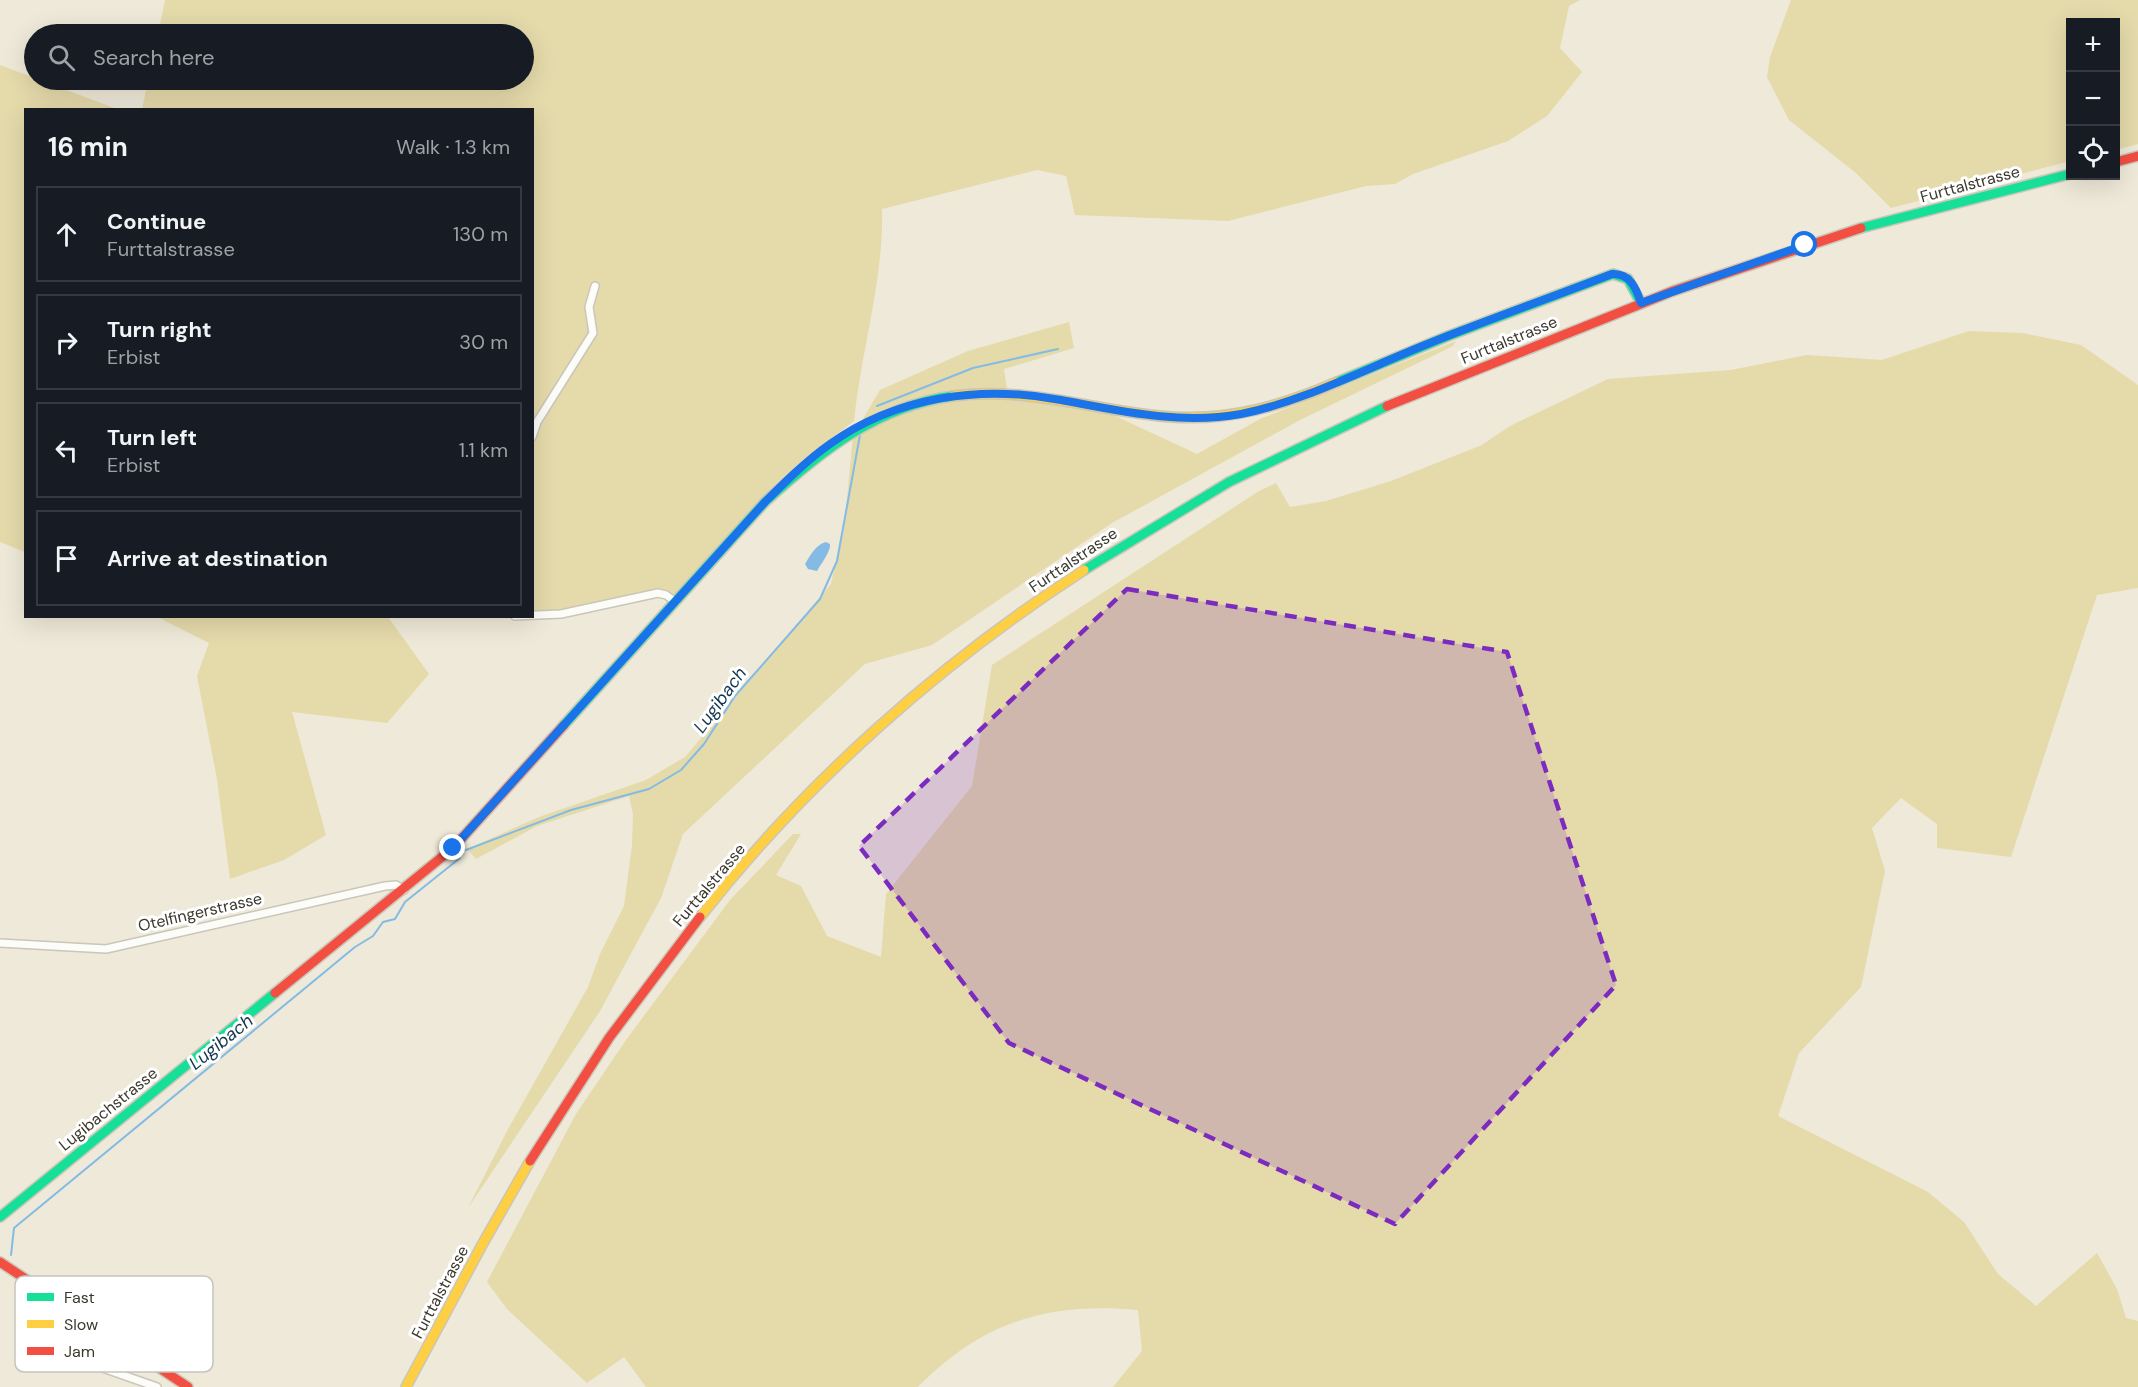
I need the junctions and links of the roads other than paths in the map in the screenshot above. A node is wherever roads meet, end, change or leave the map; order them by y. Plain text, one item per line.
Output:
1 (2138, 156) edge
2 (2120, 161) edge
3 (2066, 175) edge
4 (595, 286) dead end
5 (1641, 303) junction
6 (534, 431) edge
7 (675, 602) junction
8 (534, 615) edge
9 (404, 890) junction
10 (0, 943) edge
11 (0, 1217) edge
12 (0, 1262) edge
13 (21, 1276) edge
14 (114, 1372) edge
15 (165, 1372) edge
16 (157, 1387) edge
17 (188, 1387) edge
18 (406, 1387) edge

1 - 2 main road
3 - 5 main road, Furttalstrasse
4 - 6 street
5 - 7 main road, Lugibachstrasse
5 - 18 main road, Furttalstrasse
7 - 8 street
7 - 9 main road, Lugibachstrasse
9 - 10 street, Otelfingerstrasse
9 - 11 main road, Lugibachstrasse
12 - 13 main road
14 - 16 street
15 - 17 main road

